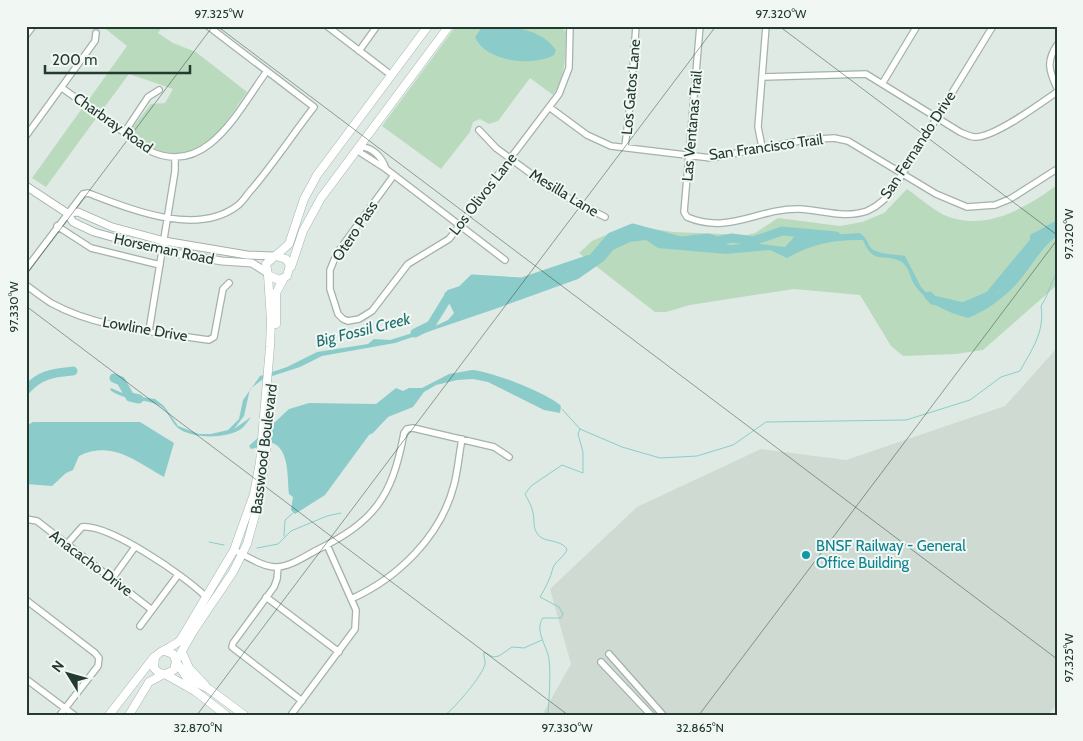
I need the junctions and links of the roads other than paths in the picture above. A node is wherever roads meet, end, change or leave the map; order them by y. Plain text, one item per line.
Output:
1 (32, 26) edge
2 (208, 26) edge
3 (327, 26) edge
4 (377, 26) edge
5 (428, 26) edge
6 (449, 26) edge
7 (570, 26) edge
8 (636, 26) edge
9 (700, 26) edge
10 (766, 26) edge
11 (917, 26) edge
12 (993, 26) edge
13 (96, 33) dead end
14 (26, 35) edge
15 (1057, 44) edge
16 (359, 50) junction
17 (266, 71) junction
18 (392, 75) junction
19 (763, 77) junction
20 (882, 84) junction
21 (405, 85) junction
22 (62, 88) junction
23 (159, 90) dead end
24 (1057, 90) edge
25 (549, 107) junction
26 (937, 119) junction
27 (479, 130) dead end
28 (124, 133) junction
29 (26, 136) edge
30 (359, 147) junction
31 (625, 147) junction
32 (762, 147) junction
33 (690, 155) junction
34 (379, 157) junction
35 (175, 159) junction
36 (511, 159) junction
37 (375, 163) junction
38 (386, 169) junction
39 (1057, 169) edge
40 (903, 173) junction
41 (394, 175) junction
42 (26, 186) edge
43 (67, 213) junction
44 (604, 217) dead end
45 (168, 218) junction
46 (694, 220) joint
47 (460, 225) junction
48 (57, 226) junction
49 (164, 241) junction
50 (162, 251) junction
51 (274, 256) junction
52 (505, 260) dead end
53 (160, 265) junction
54 (290, 269) junction
55 (26, 270) edge
56 (267, 274) junction
57 (284, 278) junction
58 (229, 283) dead end
59 (26, 284) edge
60 (343, 319) joint
61 (148, 332) junction
62 (272, 357) junction
63 (462, 439) junction
64 (508, 457) dead end
65 (262, 462) junction
66 (27, 519) edge
67 (67, 544) junction
68 (327, 545) junction
69 (135, 547) junction
70 (234, 550) junction
71 (242, 554) junction
72 (278, 568) junction
73 (178, 575) junction
74 (112, 579) junction
75 (205, 596) junction
76 (266, 597) junction
77 (351, 599) junction
78 (26, 600) edge
79 (152, 610) junction
80 (140, 626) dead end
81 (165, 651) junction
82 (182, 652) junction
83 (339, 652) junction
84 (609, 654) dead end
85 (156, 655) junction
86 (176, 662) junction
87 (601, 662) dead end
88 (164, 674) junction
89 (26, 679) edge
90 (636, 683) junction
91 (209, 689) junction
92 (628, 689) junction
93 (302, 701) junction
94 (65, 708) junction
95 (660, 714) edge
96 (60, 715) edge
97 (74, 715) edge
98 (108, 715) edge
99 (128, 715) edge
100 (226, 715) edge
101 (244, 715) edge
102 (291, 715) edge
103 (651, 715) edge

1 - 14 street
2 - 17 street
3 - 16 street
4 - 16 street
5 - 18 main road
6 - 21 main road
7 - 25 street, Los Olivos Lane
8 - 31 street, Los Gatos Lane
9 - 33 street, Las Ventanas Trail
10 - 19 street
11 - 20 street
12 - 26 street, San Fernando Drive
13 - 22 street
15 - 24 street
16 - 18 street
17 - 35 street
17 - 45 street
18 - 21 main road
18 - 51 main road
19 - 20 street
19 - 32 street
20 - 26 street
21 - 30 main road
22 - 28 street, Charbray Road
22 - 29 street
23 - 28 street
24 - 26 street
25 - 31 street, San Francisco Trail
25 - 36 street, Los Olivos Lane
26 - 40 street, San Fernando Drive
27 - 36 street, Mesilla Lane
28 - 35 street, Charbray Road
30 - 34 street
30 - 37 street
30 - 54 main road
31 - 33 street, San Francisco Trail
32 - 33 street, San Francisco Trail
32 - 40 street, San Francisco Trail
33 - 46 street, Las Ventanas Trail
34 - 37 street
34 - 38 street
35 - 45 street
36 - 44 street, Mesilla Lane
36 - 47 street, Los Olivos Lane
37 - 38 street
38 - 41 street
39 - 40 street, San Francisco Trail
40 - 46 street, San Fernando Drive
41 - 47 street
41 - 60 street, Otero Pass
42 - 43 street, Horseman Road
43 - 45 street
43 - 48 street
43 - 49 street, Horseman Road
43 - 50 street, Horseman Road
45 - 49 street
47 - 52 street
47 - 60 street, Los Olivos Lane
48 - 53 street
48 - 55 street
49 - 50 street
49 - 51 street, Horseman Road
50 - 53 street
50 - 56 street, Horseman Road
51 - 54 main road
51 - 56 main road
53 - 61 street
54 - 57 main road
56 - 57 main road
56 - 62 main road, Basswood Boulevard
57 - 62 main road, Basswood Boulevard
58 - 61 street, Lowline Drive
59 - 61 street, Lowline Drive
62 - 65 main road, Basswood Boulevard
63 - 64 street
63 - 68 street
63 - 77 street
65 - 70 main road, Basswood Boulevard
65 - 71 main road, Basswood Boulevard
66 - 67 street, Anacacho Drive
67 - 69 street
67 - 74 street, Anacacho Drive
68 - 72 street
68 - 77 street
69 - 73 street
69 - 74 street
70 - 71 street
70 - 75 main road, Basswood Boulevard
71 - 72 street
71 - 82 main road, Basswood Boulevard
72 - 76 street
73 - 75 street
73 - 79 street
74 - 79 street, Anacacho Drive
75 - 81 main road, Basswood Boulevard
76 - 83 street
76 - 93 street
77 - 83 street
78 - 94 street
79 - 80 street
81 - 85 main road
81 - 86 main road
82 - 86 main road, Basswood Boulevard
82 - 91 main road
83 - 93 street
84 - 90 street
85 - 88 main road
85 - 98 main road
86 - 88 main road
86 - 91 main road
87 - 92 street
88 - 99 main road
88 - 100 main road
89 - 94 street
90 - 92 street
90 - 95 street
91 - 101 main road
92 - 103 street
93 - 102 street
94 - 96 street
94 - 97 street

